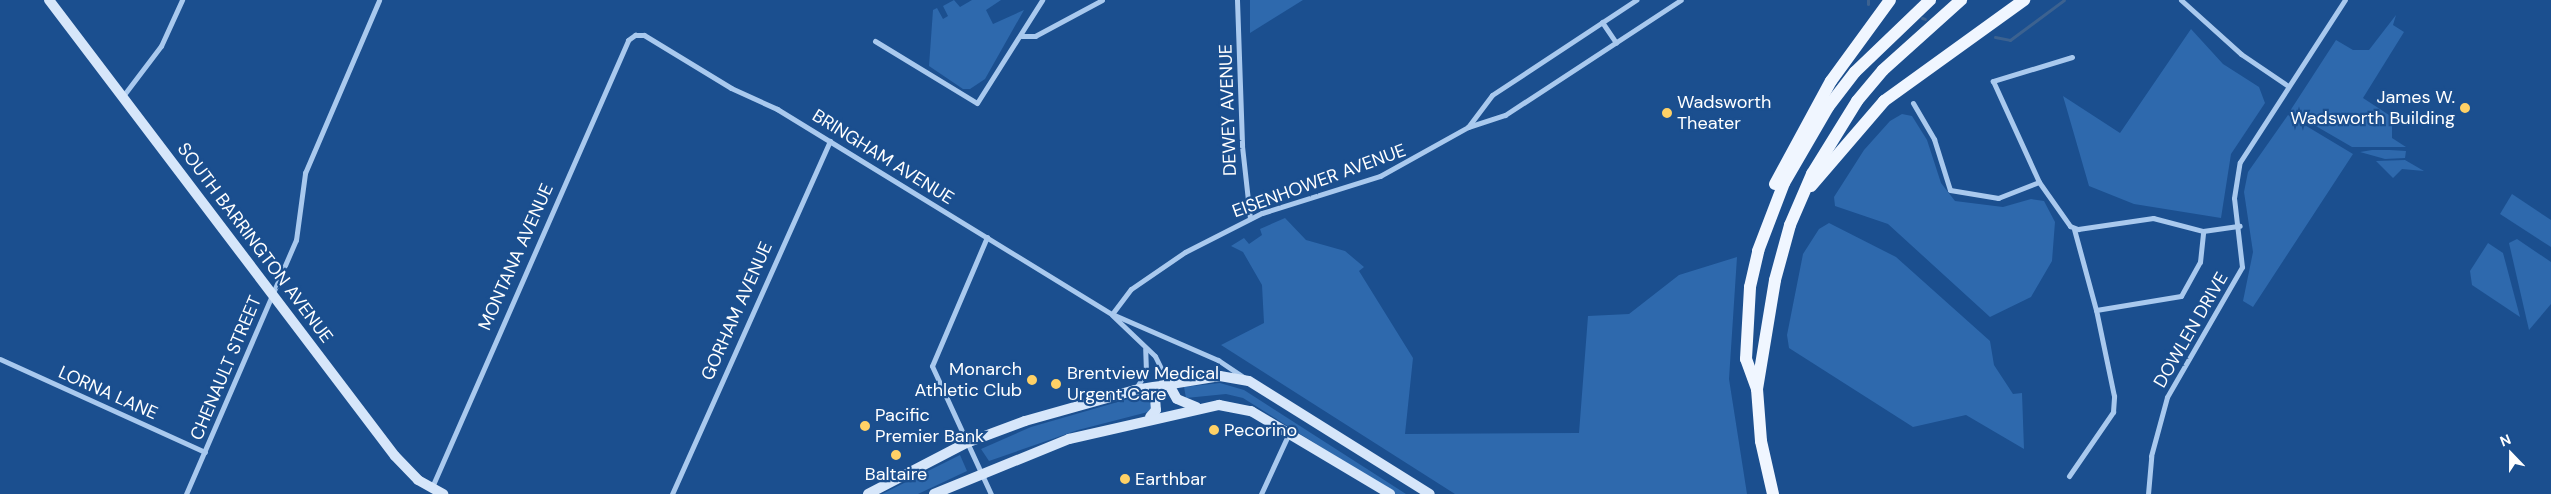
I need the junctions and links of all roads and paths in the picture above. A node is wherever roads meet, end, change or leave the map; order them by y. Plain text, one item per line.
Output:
1 (49, 0) edge
2 (182, 0) edge
3 (379, 0) edge
4 (1042, 0) edge
5 (1102, 0) edge
6 (1237, 0) edge
7 (1636, 0) edge
8 (1681, 0) edge
9 (1890, 0) edge
10 (1930, 0) edge
11 (1961, 0) edge
12 (2024, 0) edge
13 (2180, 0) edge
14 (2345, 0) edge
15 (1602, 22) junction
16 (635, 35) joint
17 (1021, 36) junction
18 (875, 41) dead end
19 (1616, 43) junction
20 (2072, 57) dead end
21 (2288, 86) junction
22 (123, 96) junction
23 (1913, 103) dead end
24 (1468, 127) junction
25 (830, 140) junction
26 (2039, 182) junction
27 (1802, 194) junction
28 (1250, 218) junction
29 (2240, 226) junction
30 (2074, 229) junction
31 (2203, 231) junction
32 (987, 238) junction
33 (1758, 251) junction
34 (273, 293) junction
35 (2096, 310) junction
36 (1112, 314) junction
37 (1145, 349) junction
38 (0, 359) edge
39 (1249, 381) junction
40 (1168, 383) junction
41 (1757, 389) junction
42 (1135, 390) junction
43 (1198, 407) junction
44 (1150, 417) junction
45 (1289, 432) junction
46 (966, 443) junction
47 (205, 452) junction
48 (980, 472) junction
49 (2069, 476) dead end
50 (430, 491) edge
51 (186, 494) edge
52 (443, 494) edge
53 (672, 494) edge
54 (868, 494) edge
55 (934, 494) edge
56 (991, 494) edge
57 (1261, 494) edge
58 (1390, 494) edge
59 (1430, 494) edge
60 (1773, 494) edge
61 (2148, 494) edge

1 - 22 main road, SOUTH BARRINGTON AVENUE
2 - 22 street
3 - 34 street, CHENAULT STREET
4 - 17 street
5 - 17 street
6 - 28 street, DEWEY AVENUE
7 - 15 street, EISENHOWER AVENUE
8 - 19 street, EISENHOWER AVENUE
9 - 33 main road
10 - 33 main road
11 - 27 main road
12 - 27 main road
13 - 21 street
14 - 21 street, DOWLEN DRIVE
15 - 19 street
15 - 24 street, EISENHOWER AVENUE
16 - 25 street, BRINGHAM AVENUE
16 - 50 street, MONTANA AVENUE
17 - 18 street
19 - 24 street, EISENHOWER AVENUE
20 - 26 street
21 - 29 street, DOWLEN DRIVE
22 - 34 main road, SOUTH BARRINGTON AVENUE
23 - 26 street
24 - 28 street, EISENHOWER AVENUE
25 - 32 street, BRINGHAM AVENUE
25 - 53 street, GORHAM AVENUE
26 - 30 street
27 - 41 main road
28 - 36 street, EISENHOWER AVENUE
29 - 31 street
29 - 61 street, DOWLEN DRIVE
30 - 31 street
30 - 35 street
31 - 35 street
32 - 36 street, BRINGHAM AVENUE
32 - 46 street
33 - 41 main road
34 - 47 street, CHENAULT STREET
34 - 50 main road, SOUTH BARRINGTON AVENUE
35 - 49 street
36 - 37 street, BRINGHAM AVENUE
36 - 39 street, BRINGHAM AVENUE
37 - 40 street, BRINGHAM AVENUE
37 - 42 street
38 - 47 street, LORNA LANE
39 - 40 main road
39 - 59 main road
40 - 42 main road
40 - 43 main road
41 - 60 main road
42 - 44 main road
42 - 46 main road
43 - 44 main road
43 - 45 main road
44 - 48 main road
45 - 57 street
45 - 58 main road
46 - 48 street
46 - 54 main road
47 - 51 street, CHENAULT STREET
48 - 55 main road
48 - 56 street
50 - 52 main road, SOUTH BARRINGTON AVENUE

